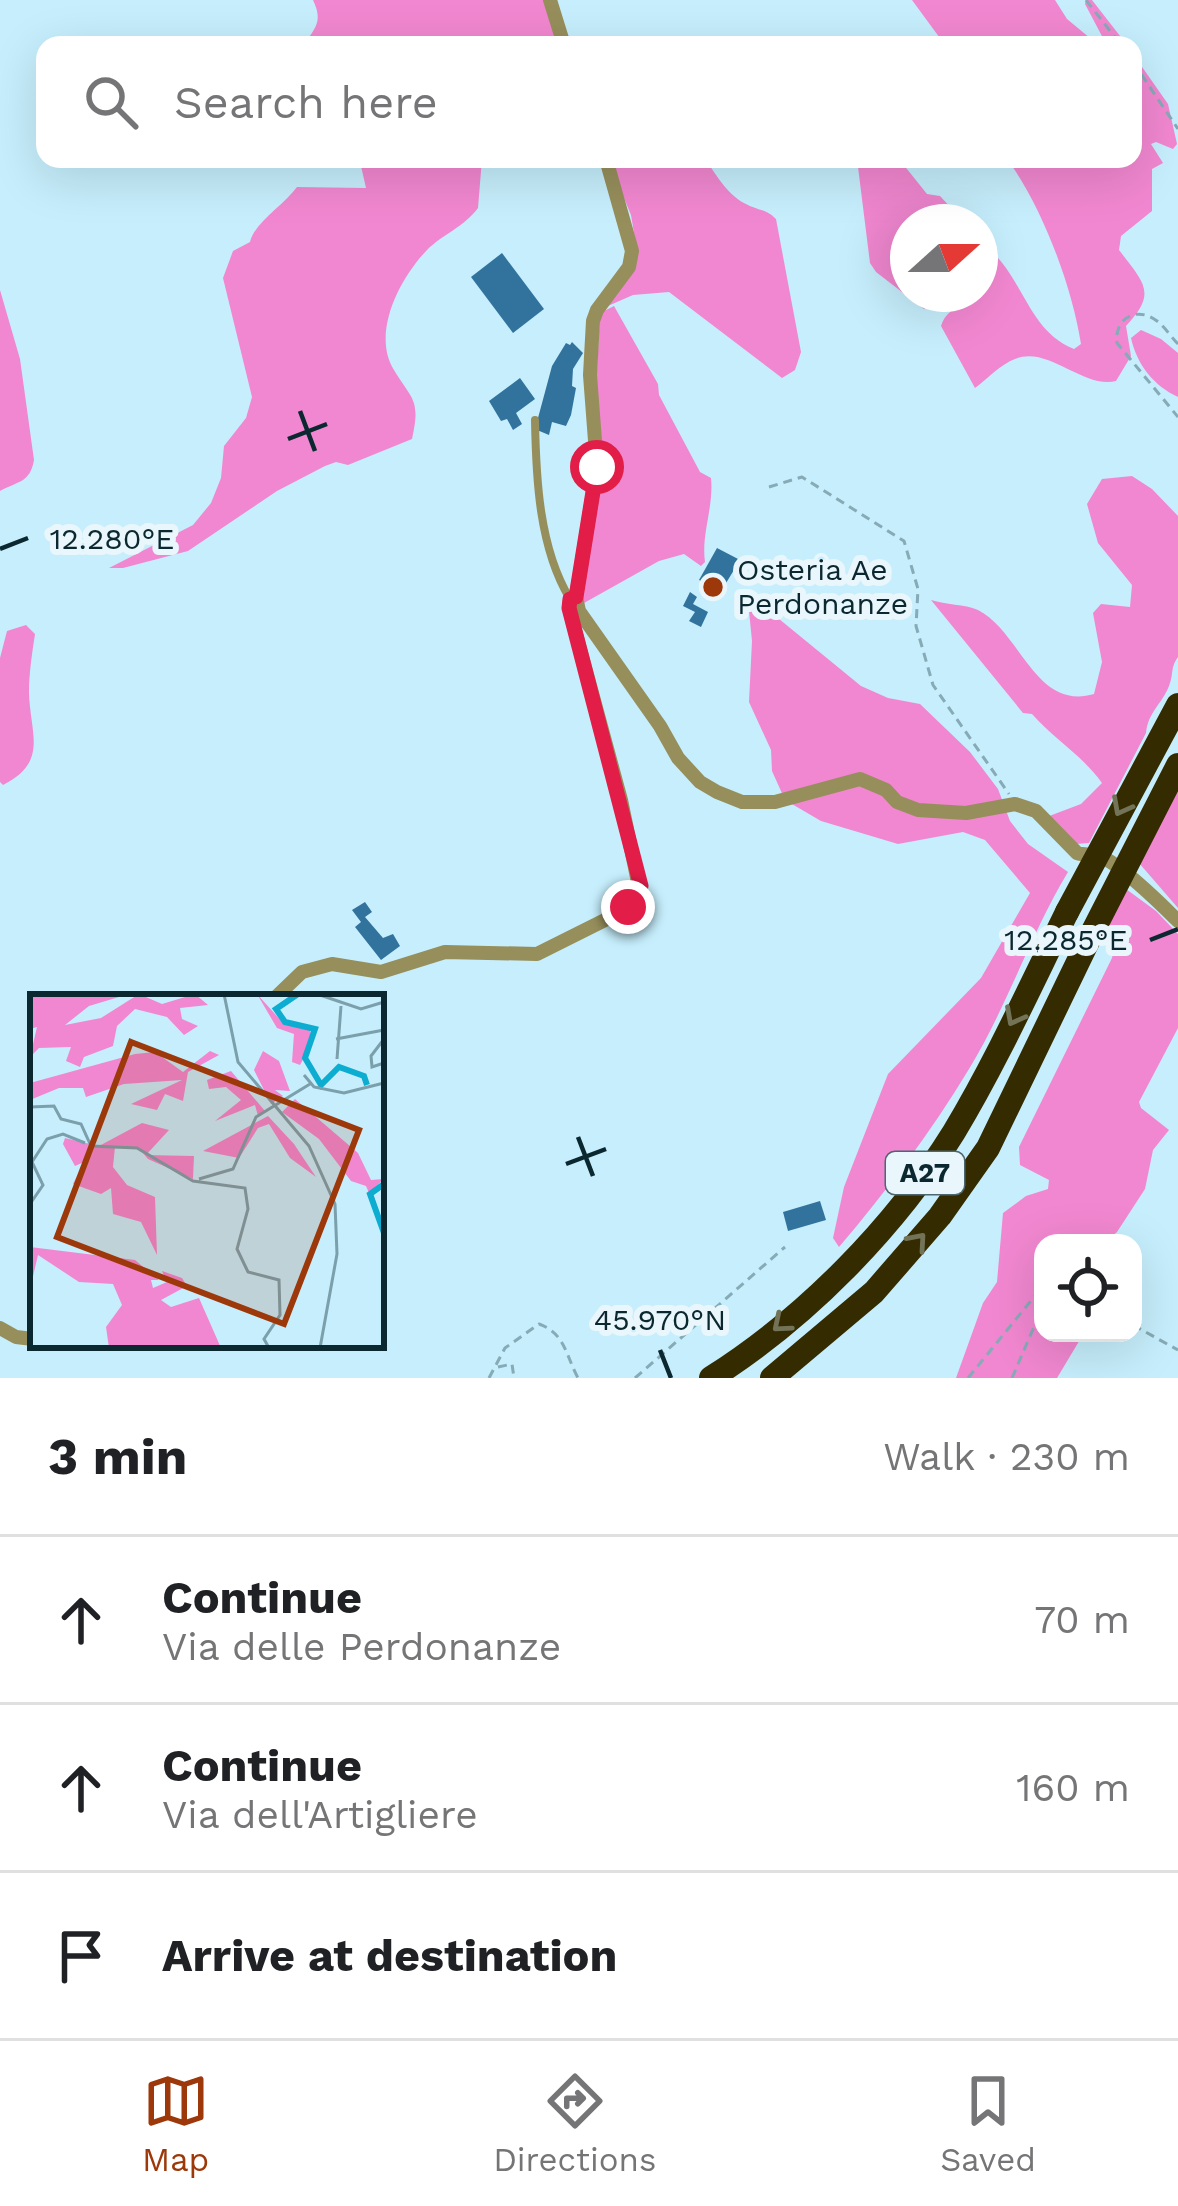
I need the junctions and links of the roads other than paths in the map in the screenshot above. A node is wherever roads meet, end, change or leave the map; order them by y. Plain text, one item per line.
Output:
1 (550, 0) edge
2 (561, 36) edge
3 (609, 168) edge
4 (535, 420) dead end
5 (573, 598) junction
6 (1178, 705) edge
7 (1178, 765) edge
8 (1178, 921) edge
9 (279, 994) edge
10 (0, 1328) edge
11 (30, 1339) edge
12 (711, 1378) edge
13 (772, 1378) edge

1 - 2 street
3 - 5 street
4 - 5 lane
5 - 8 street
5 - 9 street
6 -> 12 highway, A27, bridge
13 -> 7 highway, A27, bridge
10 - 11 street

